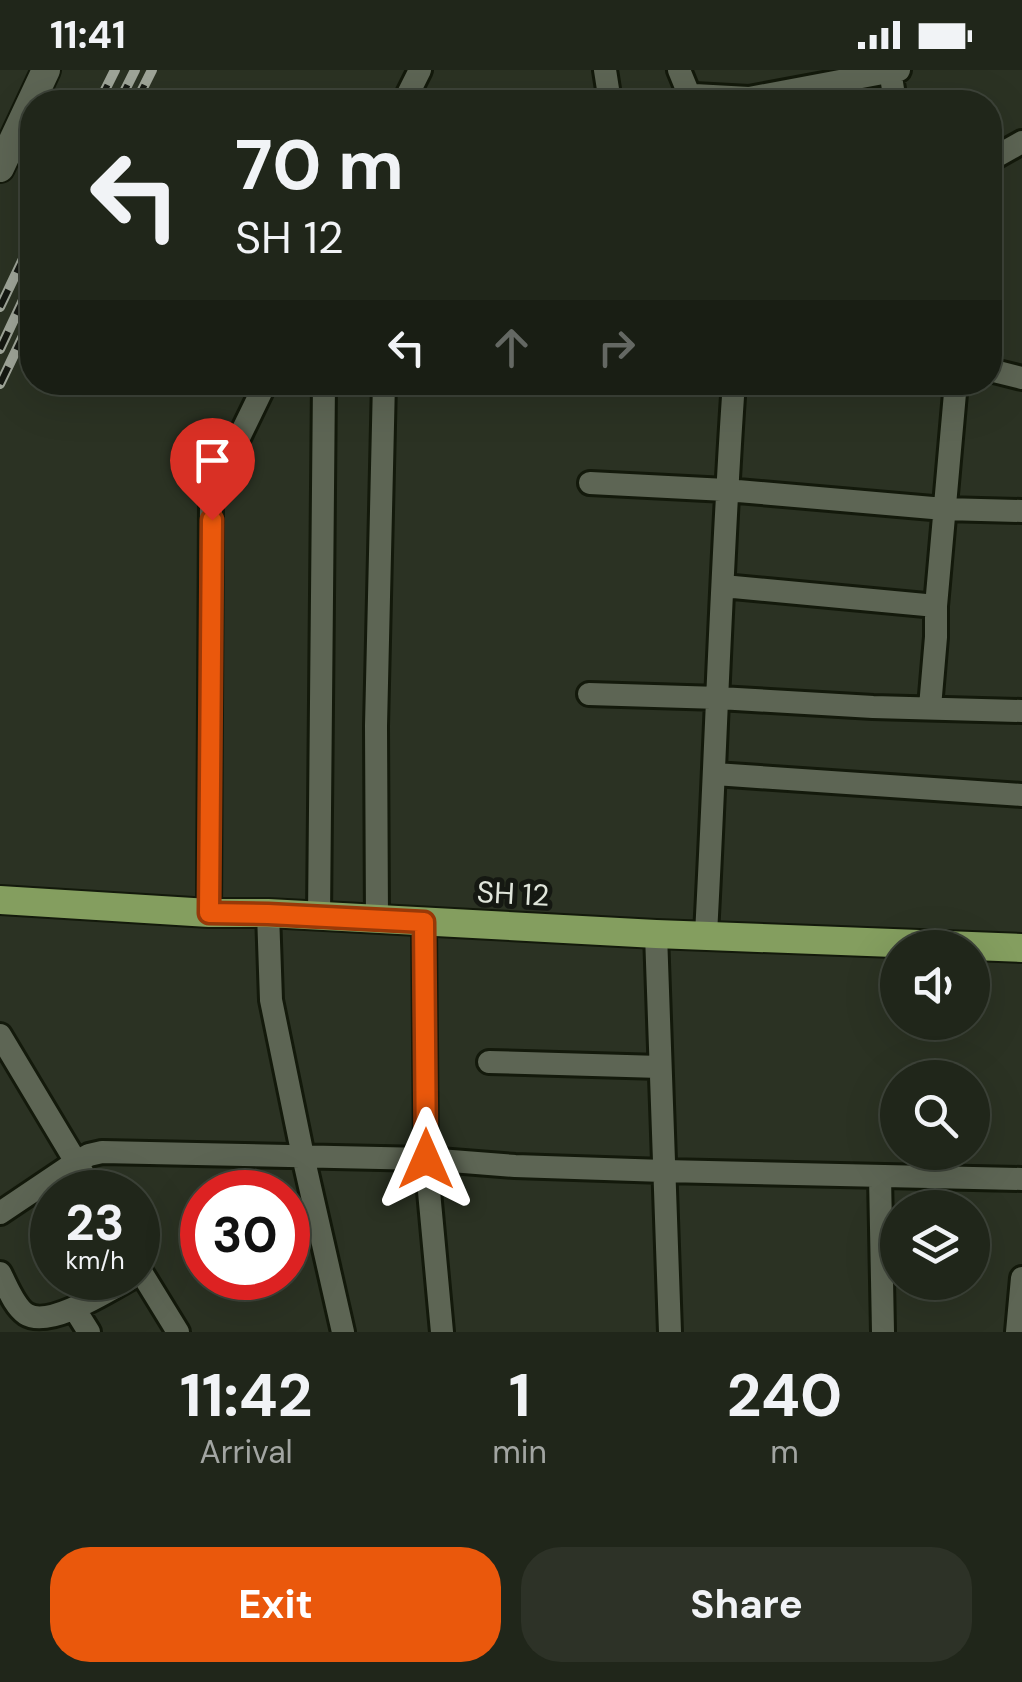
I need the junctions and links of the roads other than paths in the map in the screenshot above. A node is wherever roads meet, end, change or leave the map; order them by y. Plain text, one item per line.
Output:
1 (893, 71) edge
2 (799, 90) edge
3 (20, 125) edge
4 (0, 168) edge
5 (260, 395) edge
6 (324, 395) edge
7 (384, 395) edge
8 (733, 395) edge
9 (955, 395) edge
10 (590, 483) dead end
11 (726, 490) junction
12 (944, 508) junction
13 (1022, 510) edge
14 (723, 586) junction
15 (936, 606) junction
16 (589, 694) dead end
17 (719, 698) junction
18 (930, 707) junction
19 (1022, 711) edge
20 (715, 774) junction
21 (1022, 795) edge
22 (0, 900) edge
23 (209, 913) junction
24 (268, 914) junction
25 (319, 917) junction
26 (376, 920) junction
27 (424, 922) junction
28 (656, 934) junction
29 (706, 934) junction
30 (1022, 948) edge
31 (0, 1035) edge
32 (489, 1062) dead end
33 (660, 1068) junction
34 (303, 1156) junction
35 (426, 1159) junction
36 (76, 1162) junction
37 (81, 1170) edge
38 (664, 1171) junction
39 (880, 1176) junction
40 (1022, 1179) edge
41 (0, 1213) edge
42 (0, 1273) edge
43 (1022, 1278) edge
44 (88, 1300) edge
45 (156, 1300) edge
46 (74, 1308) junction
47 (90, 1332) edge
48 (178, 1332) edge
49 (342, 1332) edge
50 (442, 1332) edge
51 (670, 1332) edge
52 (883, 1332) edge
53 (902, 1332) edge
54 (1017, 1332) edge

1 - 2 street
3 - 4 street
5 - 23 street
6 - 25 street
7 - 26 street
8 - 11 street
9 - 12 street
10 - 11 street
11 - 12 street
11 - 14 street
12 - 13 street
12 - 15 street
14 - 15 street
14 - 17 street
15 - 18 street
16 - 17 street
17 - 18 street
17 - 20 street
18 - 19 street
20 - 21 street
20 - 29 street
22 - 23 highway, SH 12
23 - 24 highway, SH 12
24 - 25 highway, SH 12
24 - 34 street
25 - 26 highway, SH 12
26 - 27 highway, SH 12
27 - 28 highway, SH 12
27 - 35 street
28 - 29 highway, SH 12
28 - 33 street
29 - 30 highway, SH 12
31 - 36 street
32 - 33 street
33 - 38 street
34 - 35 street
34 - 36 street
34 - 49 street
35 - 38 street
35 - 50 street
36 - 37 street
36 - 41 street
38 - 39 street
38 - 51 street
39 - 40 street
39 - 52 street
42 - 46 street
43 - 54 street
44 - 46 street
45 - 48 street
46 - 47 street
52 - 53 street

